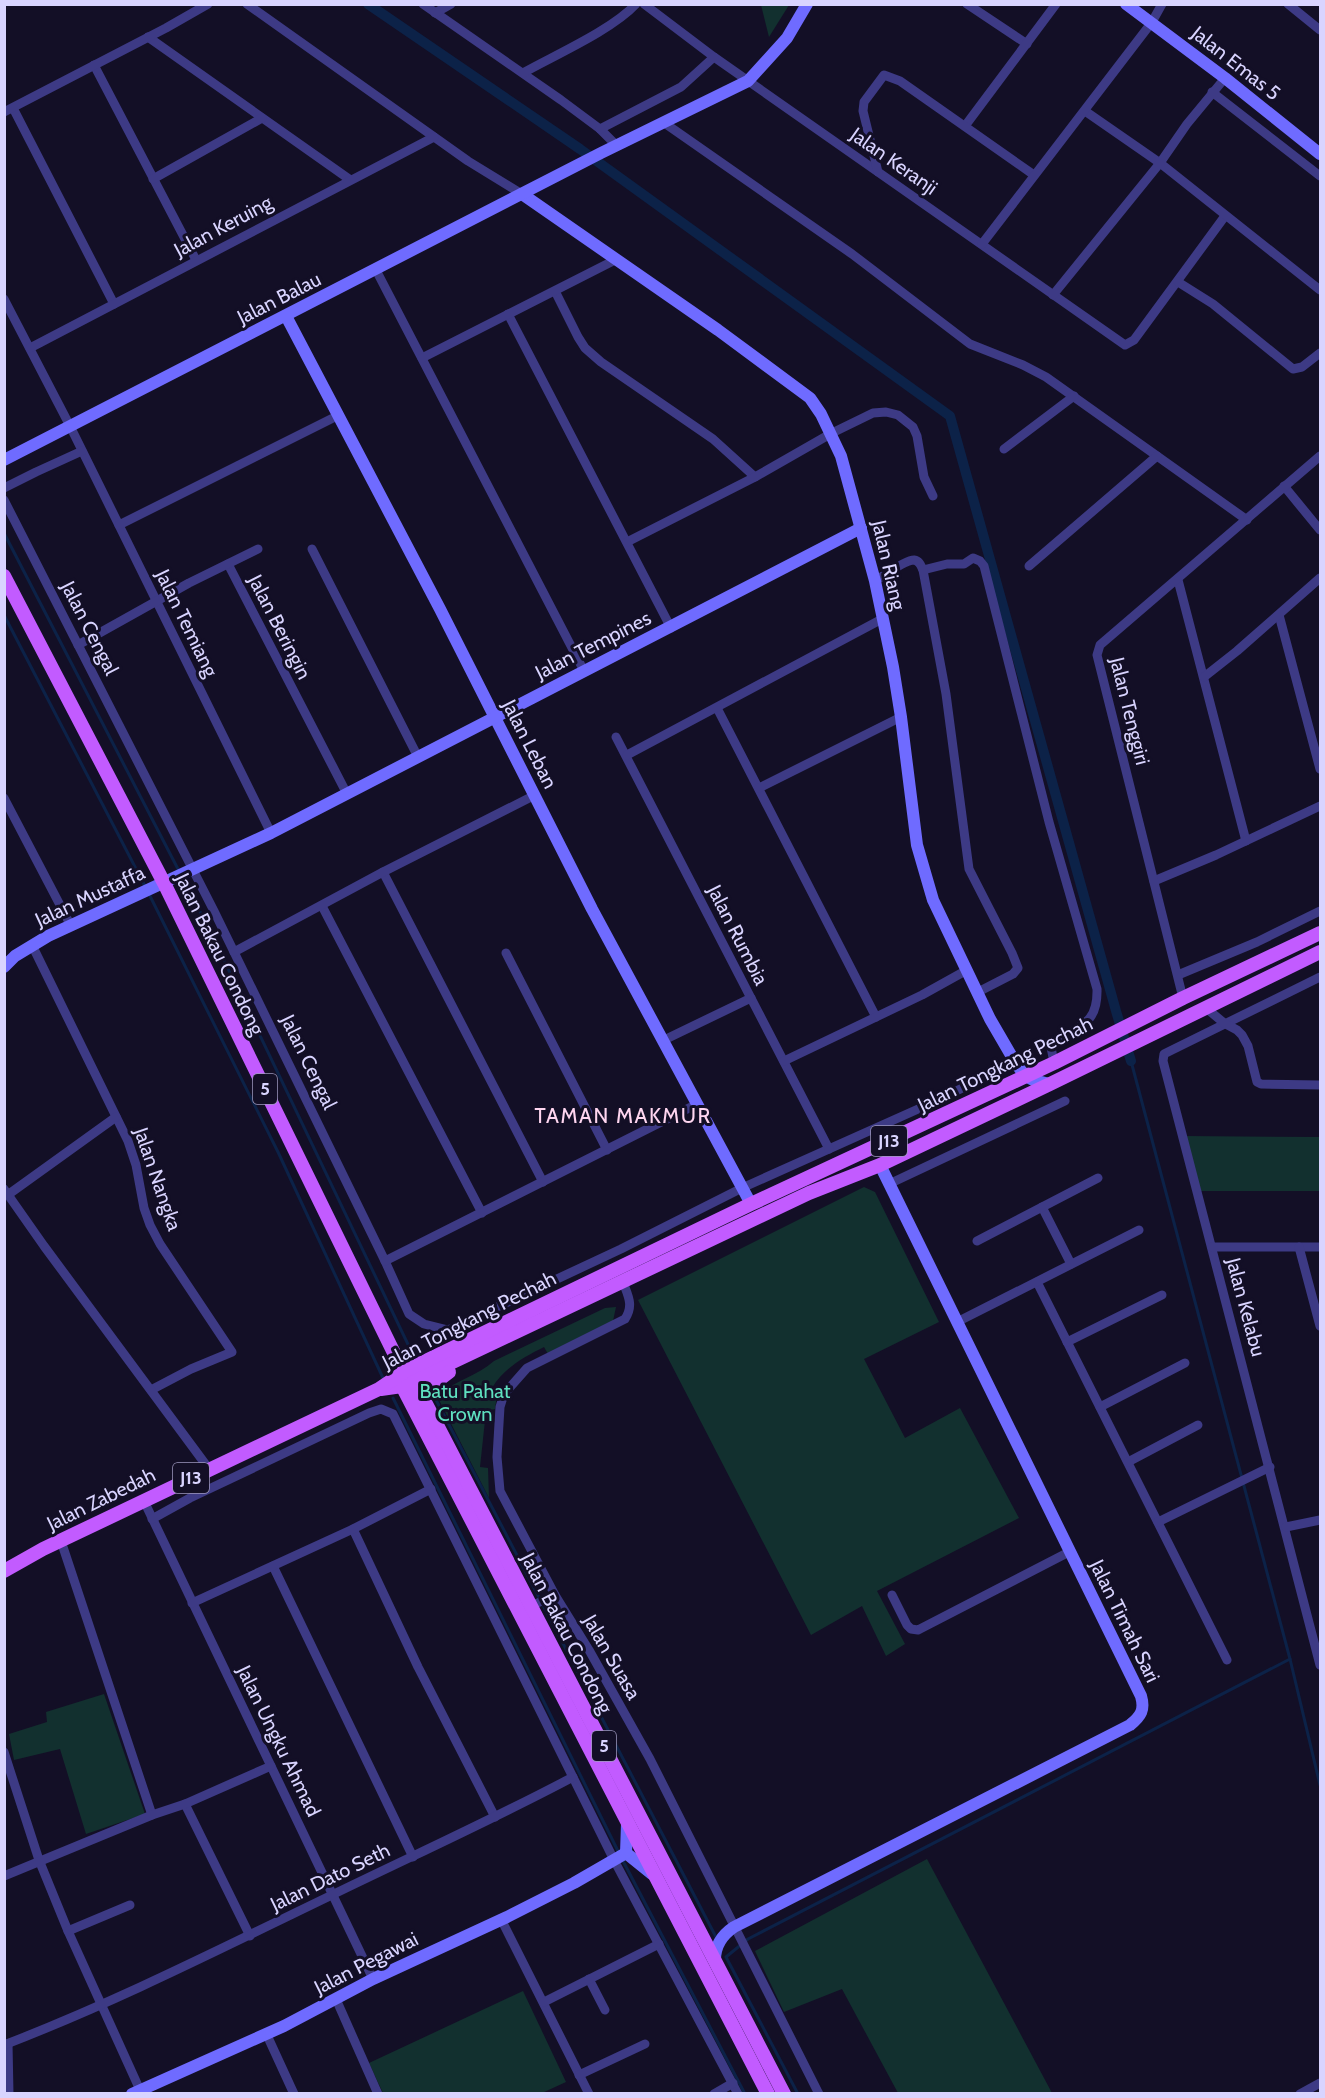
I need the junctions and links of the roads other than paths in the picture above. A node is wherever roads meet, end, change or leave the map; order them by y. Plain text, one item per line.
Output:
1 (208, 4) edge
2 (247, 4) edge
3 (423, 4) edge
4 (451, 4) edge
5 (636, 4) edge
6 (644, 4) edge
7 (807, 4) edge
8 (967, 4) edge
9 (1056, 4) edge
10 (1126, 4) edge
11 (1162, 4) edge
12 (1288, 4) edge
13 (435, 13) junction
14 (1152, 22) junction
15 (1320, 30) edge
16 (148, 37) junction
17 (1027, 44) junction
18 (714, 57) junction
19 (94, 65) junction
20 (523, 73) junction
21 (1225, 78) junction
22 (748, 81) junction
23 (1212, 92) junction
24 (9, 110) edge
25 (1085, 111) junction
26 (262, 118) junction
27 (663, 122) junction
28 (965, 126) junction
29 (600, 129) junction
30 (434, 136) junction
31 (617, 146) junction
32 (1320, 154) edge
33 (1160, 163) junction
34 (878, 172) junction
35 (1034, 175) junction
36 (1320, 176) edge
37 (153, 179) junction
38 (349, 179) junction
39 (522, 194) junction
40 (1225, 216) junction
41 (982, 244) junction
42 (617, 259) junction
43 (196, 260) junction
44 (376, 270) junction
45 (1178, 282) junction
46 (1320, 290) edge
47 (555, 291) junction
48 (1053, 295) junction
49 (4, 299) edge
50 (114, 304) junction
51 (508, 314) junction
52 (286, 316) junction
53 (30, 348) junction
54 (1320, 353) edge
55 (422, 358) junction
56 (1074, 396) junction
57 (339, 415) junction
58 (71, 428) junction
59 (832, 433) junction
60 (1004, 449) dead end
61 (82, 452) junction
62 (1157, 456) junction
63 (1320, 456) edge
64 (4, 460) edge
65 (755, 477) junction
66 (1284, 486) junction
67 (4, 488) edge
68 (933, 496) dead end
69 (4, 500) edge
70 (1247, 520) junction
71 (118, 525) junction
72 (861, 528) junction
73 (1320, 530) edge
74 (627, 542) junction
75 (258, 549) dead end
76 (312, 549) dead end
77 (228, 564) junction
78 (1029, 566) dead end
79 (923, 570) junction
80 (4, 576) edge
81 (1320, 578) edge
82 (1178, 580) junction
83 (875, 581) junction
84 (156, 601) junction
85 (1279, 615) junction
86 (882, 619) junction
87 (671, 628) junction
88 (78, 645) junction
89 (584, 671) junction
90 (1204, 677) junction
91 (717, 708) junction
92 (495, 717) junction
93 (901, 717) junction
94 (616, 737) dead end
95 (627, 755) junction
96 (418, 757) junction
97 (1320, 769) edge
98 (759, 788) junction
99 (347, 794) junction
100 (535, 795) junction
101 (4, 798) edge
102 (1320, 806) edge
103 (271, 833) junction
104 (1246, 841) junction
105 (189, 872) junction
106 (383, 873) junction
107 (169, 881) junction
108 (1154, 881) junction
109 (322, 906) junction
110 (1320, 911) edge
111 (71, 926) junction
112 (1320, 933) edge
113 (32, 945) junction
114 (234, 952) junction
115 (1320, 952) edge
116 (507, 953) dead end
117 (4, 967) edge
118 (967, 970) junction
119 (1178, 975) junction
120 (1320, 977) edge
121 (978, 992) junction
122 (751, 998) junction
123 (1183, 998) junction
124 (1206, 1008) junction
125 (876, 1017) junction
126 (1224, 1023) junction
127 (663, 1040) junction
128 (784, 1061) junction
129 (1015, 1062) junction
130 (1054, 1063) junction
131 (1026, 1076) junction
132 (1050, 1084) junction
133 (1320, 1085) edge
134 (1065, 1101) dead end
135 (697, 1104) junction
136 (116, 1117) junction
137 (913, 1130) junction
138 (829, 1149) junction
139 (607, 1150) junction
140 (880, 1165) junction
141 (835, 1167) junction
142 (1098, 1178) dead end
143 (543, 1182) junction
144 (889, 1184) junction
145 (742, 1188) junction
146 (7, 1191) edge
147 (814, 1191) junction
148 (751, 1204) junction
149 (1042, 1207) junction
150 (482, 1213) junction
151 (1139, 1230) dead end
152 (977, 1241) dead end
153 (1212, 1247) junction
154 (1299, 1247) junction
155 (1320, 1247) edge
156 (385, 1261) junction
157 (1071, 1264) junction
158 (622, 1282) junction
159 (1037, 1282) junction
160 (1162, 1295) dead end
161 (957, 1322) junction
162 (1320, 1326) edge
163 (496, 1341) junction
164 (1067, 1342) junction
165 (1185, 1363) dead end
166 (405, 1378) junction
167 (379, 1389) joint
168 (151, 1390) junction
169 (424, 1400) junction
170 (1100, 1407) junction
171 (1198, 1425) dead end
172 (1128, 1462) junction
173 (1270, 1467) junction
174 (209, 1468) junction
175 (431, 1490) junction
176 (144, 1501) junction
177 (152, 1519) junction
178 (1320, 1520) edge
179 (1158, 1522) junction
180 (1286, 1527) junction
181 (353, 1529) junction
182 (61, 1541) junction
183 (1069, 1552) junction
184 (273, 1566) junction
185 (4, 1571) edge
186 (891, 1595) dead end
187 (543, 1601) junction
188 (192, 1603) junction
189 (1317, 1632) edge
190 (1227, 1660) dead end
191 (1320, 1665) edge
192 (4, 1752) edge
193 (272, 1766) junction
194 (573, 1777) junction
195 (185, 1804) junction
196 (152, 1815) junction
197 (495, 1818) junction
198 (627, 1824) junction
199 (620, 1856) junction
200 (413, 1857) junction
201 (39, 1860) junction
202 (4, 1876) edge
203 (655, 1877) junction
204 (333, 1894) junction
205 (130, 1905) dead end
206 (501, 1919) junction
207 (68, 1931) junction
208 (733, 1933) junction
209 (250, 1936) junction
210 (659, 1944) junction
211 (715, 1955) junction
212 (373, 1979) junction
213 (589, 1979) junction
214 (336, 1999) junction
215 (544, 2002) junction
216 (101, 2004) junction
217 (605, 2010) dead end
218 (267, 2033) junction
219 (645, 2044) dead end
220 (6, 2045) edge
221 (579, 2075) junction
222 (733, 2083) junction
223 (1320, 2083) edge
224 (136, 2092) edge
225 (9, 2094) edge
226 (294, 2094) edge
227 (378, 2094) edge
228 (589, 2094) edge
229 (714, 2094) edge
230 (738, 2094) edge
231 (768, 2094) edge
232 (784, 2094) edge
233 (819, 2094) edge
234 (1300, 2094) edge

1 - 16 street
2 - 30 street
3 - 13 street
4 - 13 street
5 - 20 street
6 - 18 street, Jalan Keranji
7 - 22 street
8 - 17 street
9 - 17 street
10 - 14 street, Jalan Emas 5
11 - 14 street
12 - 15 street
13 - 20 street
14 - 21 street, Jalan Emas 5
14 - 25 street
16 - 19 street
16 - 26 street
17 - 28 street
18 - 22 street, Jalan Keranji
18 - 29 street
19 - 24 street
19 - 37 street
20 - 29 street
21 - 23 street
21 - 32 street, Jalan Emas 5
22 - 27 street, Jalan Balau
22 - 34 street, Jalan Keranji
23 - 33 street
23 - 36 street
24 - 50 street
25 - 33 street
25 - 35 street
26 - 37 street
26 - 38 street
27 - 31 street, Jalan Balau
27 - 56 street
28 - 34 street
28 - 35 street
29 - 31 street
30 - 38 street, Jalan Keruing
30 - 39 street
31 - 39 street, Jalan Balau
33 - 40 street
33 - 48 street
34 - 41 street, Jalan Keranji
35 - 41 street
37 - 43 street
38 - 43 street, Jalan Keruing
39 - 42 street, Jalan Riang
39 - 44 street, Jalan Balau
40 - 45 street
40 - 46 street
41 - 48 street, Jalan Keranji
42 - 47 street
42 - 59 street, Jalan Riang
43 - 50 street, Jalan Keruing
44 - 52 street, Jalan Balau
44 - 55 street
45 - 48 street, Jalan Keranji
45 - 54 street
47 - 51 street
47 - 65 street
49 - 53 street, Jalan Temiang
50 - 53 street, Jalan Keruing
51 - 55 street
51 - 74 street
52 - 57 street, Jalan Leban
52 - 58 street, Jalan Balau
53 - 58 street, Jalan Temiang
55 - 89 street
56 - 60 street
56 - 62 street
57 - 71 street
57 - 92 street, Jalan Leban
58 - 61 street, Jalan Temiang
58 - 64 street, Jalan Balau
59 - 65 street
59 - 68 street
59 - 72 street, Jalan Riang
61 - 67 street
61 - 71 street, Jalan Temiang
62 - 70 street
62 - 78 street
63 - 66 street, Jalan Tenggiri
65 - 74 street
66 - 70 street, Jalan Tenggiri
66 - 73 street
69 - 88 street, Jalan Cengal
70 - 82 street, Jalan Tenggiri
71 - 84 street, Jalan Temiang
72 - 83 street, Jalan Riang
72 - 87 street, Jalan Tempines
74 - 87 street
75 - 77 street
76 - 96 street
77 - 84 street, Jalan Beringin
77 - 99 street, Jalan Beringin
79 - 83 street
79 - 121 street
79 - 130 street
80 - 107 main road, Jalan Bakau Condong / 5
81 - 85 street
82 - 90 street
82 - 108 street, Jalan Tenggiri
83 - 86 street, Jalan Riang
84 - 88 street, Jalan Beringin
84 - 103 street, Jalan Temiang
85 - 90 street
85 - 97 street
86 - 91 street
86 - 93 street, Jalan Riang
87 - 89 street, Jalan Tempines
88 - 105 street, Jalan Cengal
89 - 92 street, Jalan Tempines
90 - 104 street
91 - 95 street
91 - 98 street
92 - 96 street, Jalan Tempines
92 - 100 street, Jalan Leban
93 - 98 street
93 - 118 street, Jalan Riang
94 - 95 street, Jalan Rumbia
95 - 122 street, Jalan Rumbia
96 - 99 street, Jalan Tempines
98 - 125 street
99 - 103 street, Jalan Tempines
100 - 106 street
100 - 127 street, Jalan Leban
101 - 111 street
102 - 104 street
103 - 105 street, Jalan Mustaffa
104 - 108 street
105 - 107 street, Jalan Mustaffa
105 - 114 street, Jalan Cengal
106 - 109 street
106 - 143 street
107 - 111 street, Jalan Mustaffa
107 - 166 main road, Jalan Bakau Condong / 5
108 - 119 street, Jalan Tenggiri
109 - 114 street
109 - 150 street
110 - 119 street
111 - 113 street, Jalan Mustaffa
112 - 123 main road, Jalan Tongkang Pechah / J13
113 - 117 street, Jalan Mustaffa
113 - 136 street, Jalan Nangka
114 - 156 street, Jalan Cengal
115 - 124 main road, Jalan Tongkang Pechah / J13
116 - 139 street
118 - 121 street, Jalan Riang
118 - 125 street
119 - 123 street, Jalan Tenggiri
120 - 126 street, Jalan Kelabu
121 - 129 street, Jalan Riang
122 - 127 street
122 - 128 street, Jalan Rumbia
123 - 130 main road, Jalan Tongkang Pechah / J13
124 - 126 street
124 - 132 main road, Jalan Tongkang Pechah / J13
125 - 128 street
126 - 133 street
126 - 153 street, Jalan Kelabu
127 - 135 street, Jalan Leban
128 - 138 street, Jalan Rumbia
129 - 131 street, Jalan Riang
129 - 138 street, Jalan Cengal
130 - 131 main road, Jalan Tongkang Pechah / J13
131 - 132 street
131 - 137 main road, Jalan Tongkang Pechah / J13
132 - 140 main road, Jalan Tongkang Pechah / J13
134 - 144 street
135 - 139 street
135 - 145 street, Jalan Leban
136 - 146 street
136 - 168 street, Jalan Nangka
137 - 140 main road
137 - 141 main road, Jalan Tongkang Pechah / J13
138 - 145 street, Jalan Cengal
139 - 143 street
140 - 141 main road
140 - 144 street, Jalan Timah Sari
140 - 147 main road, Jalan Tongkang Pechah / J13
141 - 148 main road, Jalan Tongkang Pechah / J13
142 - 149 street
143 - 150 street
144 - 161 street, Jalan Timah Sari
145 - 148 street, Jalan Leban
145 - 156 street, Jalan Cengal
146 - 168 street
147 - 148 main road
147 - 158 main road, Jalan Tongkang Pechah / J13
148 - 166 main road, Jalan Tongkang Pechah / J13
149 - 152 street
149 - 157 street
150 - 156 street
151 - 157 street
153 - 154 street
153 - 173 street, Jalan Kelabu
154 - 155 street
154 - 162 street
157 - 159 street
158 - 163 main road, Jalan Tongkang Pechah / J13
158 - 187 street, Jalan Suasa
159 - 161 street
159 - 164 street
160 - 164 street
161 - 183 street, Jalan Timah Sari
163 - 166 main road, Jalan Tongkang Pechah / J13
163 - 169 main road
164 - 170 street
165 - 170 street
166 - 167 main road, Jalan Tongkang Pechah / J13
166 - 169 main road, Jalan Bakau Condong / 5
166 - 198 main road, Jalan Bakau Condong / 5
167 - 174 main road, Jalan Zabedah / J13
168 - 174 street
169 - 187 main road, Jalan Bakau Condong / 5
170 - 172 street
171 - 172 street
172 - 179 street
173 - 179 street
173 - 180 street, Jalan Kelabu
174 - 176 main road, Jalan Zabedah / J13
175 - 177 street
175 - 181 street
175 - 194 street
176 - 177 street, Jalan Ungku Ahmad
176 - 182 main road, Jalan Zabedah / J13
177 - 188 street, Jalan Ungku Ahmad
178 - 180 street
179 - 190 street
180 - 189 street, Jalan Kelabu
181 - 184 street
181 - 197 street
182 - 185 main road, Jalan Zabedah / J13
182 - 196 street
183 - 186 street
183 - 208 street, Jalan Timah Sari
184 - 188 street
184 - 200 street
187 - 208 street, Jalan Suasa
187 - 211 main road, Jalan Bakau Condong / 5
188 - 193 street, Jalan Ungku Ahmad
189 - 191 street, Jalan Kelabu
192 - 201 street
193 - 195 street
193 - 204 street, Jalan Ungku Ahmad
194 - 197 street, Jalan Dato Seth
194 - 199 street
195 - 196 street
195 - 209 street
196 - 201 street
197 - 200 street, Jalan Dato Seth
198 - 199 street
198 - 203 main road, Jalan Bakau Condong / 5
199 - 203 street
199 - 206 street, Jalan Pegawai
199 - 210 street
200 - 204 street, Jalan Dato Seth
201 - 202 street
201 - 207 street
203 - 231 main road, Jalan Bakau Condong / 5
204 - 209 street, Jalan Dato Seth
204 - 212 street, Jalan Ungku Ahmad
205 - 207 street
206 - 212 street, Jalan Pegawai
206 - 215 street
207 - 216 street
208 - 211 street
208 - 233 street, Jalan Suasa
209 - 216 street, Jalan Dato Seth
210 - 213 street
210 - 222 street
211 - 232 main road, Jalan Bakau Condong / 5
212 - 214 street, Jalan Pegawai
213 - 215 street
213 - 217 street
214 - 218 street, Jalan Pegawai
214 - 227 street
215 - 221 street
216 - 220 street, Jalan Dato Seth
216 - 224 street
218 - 224 street, Jalan Pegawai
218 - 226 street
219 - 221 street
220 - 225 street
221 - 228 street
222 - 229 street
222 - 230 street
223 - 234 street

